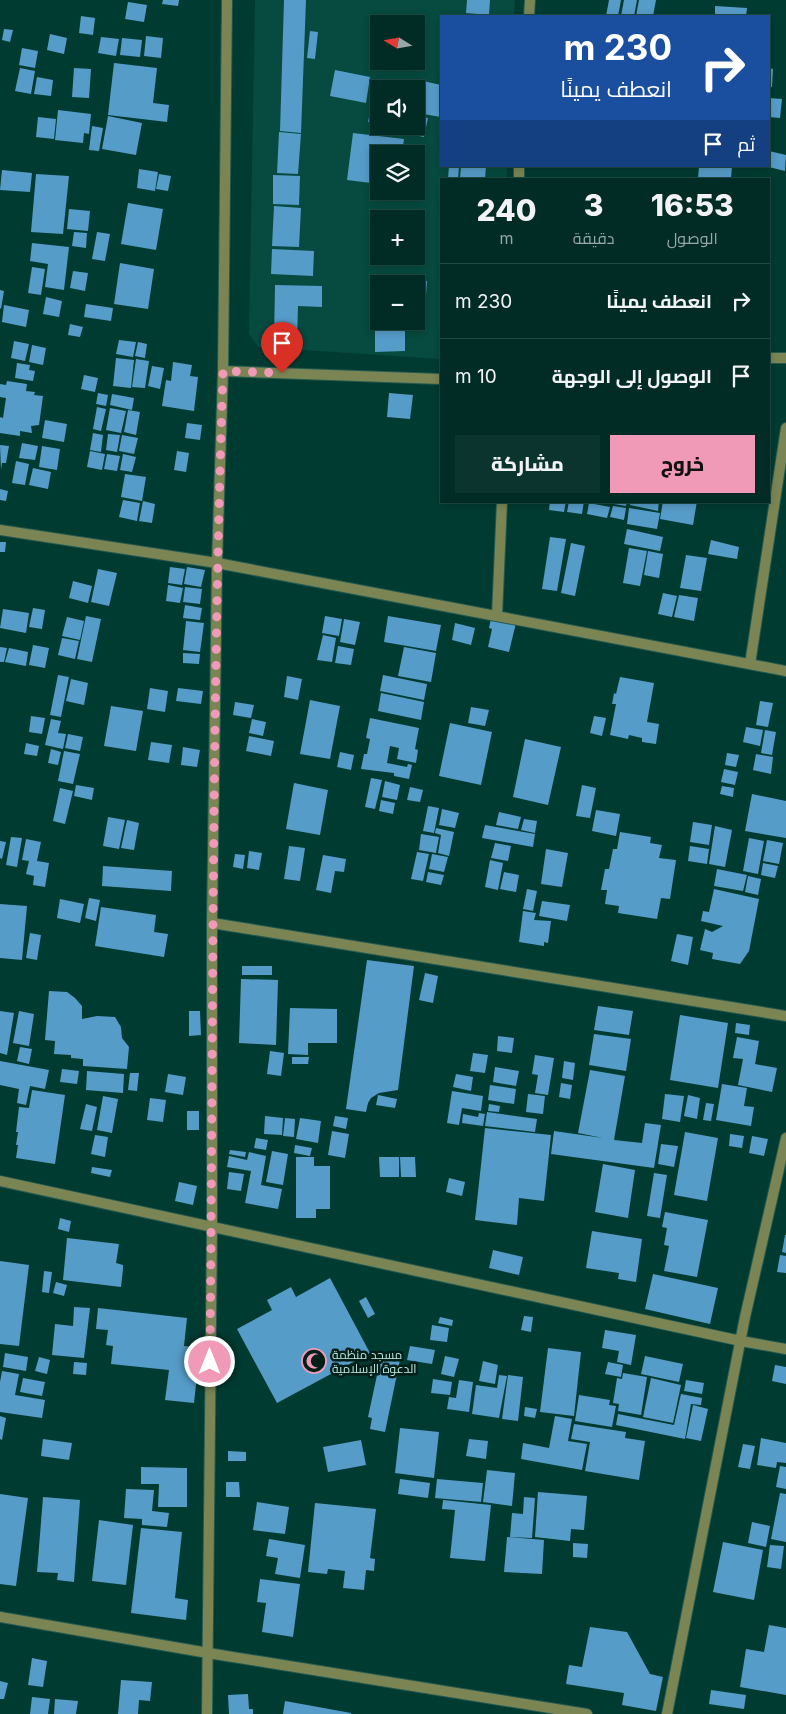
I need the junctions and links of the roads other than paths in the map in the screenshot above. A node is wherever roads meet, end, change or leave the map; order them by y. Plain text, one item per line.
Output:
1 (227, 0) edge
2 (530, 0) edge
3 (529, 15) edge
4 (770, 358) edge
5 (786, 358) edge
6 (223, 371) junction
7 (440, 379) edge
8 (786, 428) edge
9 (502, 503) edge
10 (0, 530) edge
11 (217, 562) junction
12 (497, 616) junction
13 (750, 664) junction
14 (786, 670) edge
15 (212, 923) junction
16 (786, 1016) edge
17 (786, 1138) edge
18 (0, 1181) edge
19 (212, 1226) junction
20 (741, 1341) junction
21 (786, 1349) edge
22 (0, 1617) edge
23 (208, 1653) junction
24 (208, 1714) edge
25 (587, 1714) edge
26 (667, 1714) edge

1 - 6 street
2 - 3 street
4 - 5 street
6 - 7 street
6 - 11 street
8 - 13 street
9 - 12 street
10 - 11 street
11 - 12 street
11 - 15 street
12 - 13 street
13 - 14 street
15 - 16 street
15 - 19 street
17 - 20 street
18 - 19 street
19 - 20 street
19 - 23 street
20 - 21 street
20 - 26 street
22 - 23 street
23 - 24 street
23 - 25 street

